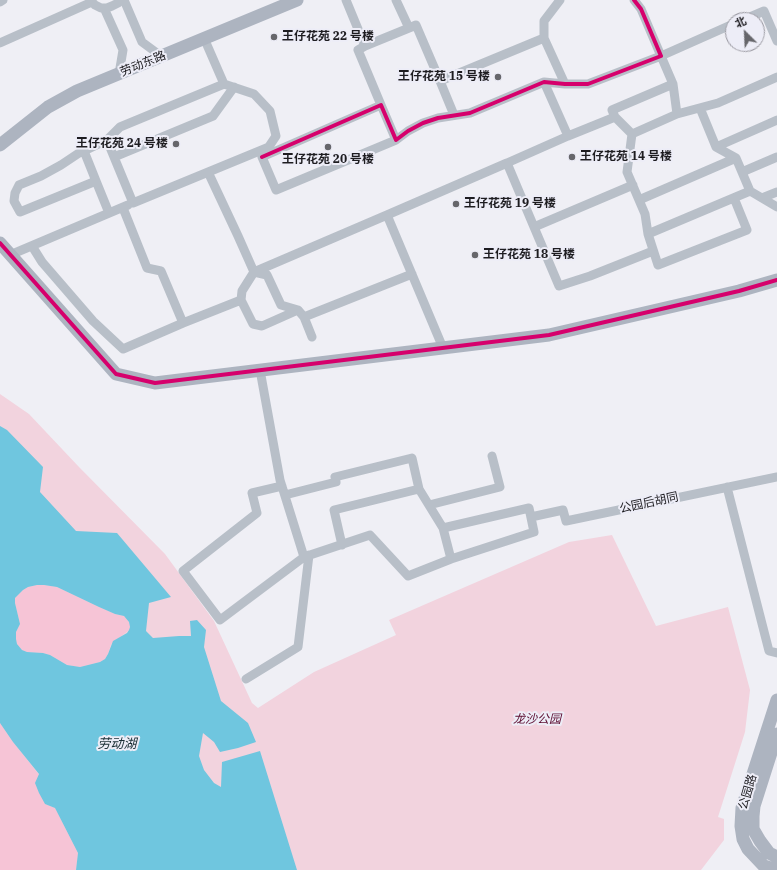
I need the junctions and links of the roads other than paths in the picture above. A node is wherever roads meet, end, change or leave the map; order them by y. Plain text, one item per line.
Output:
1 (3, 0) edge
2 (120, 0) edge
3 (124, 0) edge
4 (297, 0) edge
5 (346, 0) edge
6 (396, 0) edge
7 (560, 0) edge
8 (634, 0) edge
9 (91, 1) edge
10 (0, 2) edge
11 (104, 8) junction
12 (765, 13) edge
13 (409, 28) junction
14 (725, 28) edge
15 (204, 38) junction
16 (544, 38) junction
17 (777, 41) edge
18 (0, 43) edge
19 (365, 46) junction
20 (161, 56) junction
21 (661, 56) junction
22 (119, 74) junction
23 (777, 77) edge
24 (440, 81) junction
25 (544, 82) junction
26 (224, 84) junction
27 (564, 84) junction
28 (673, 84) junction
29 (234, 87) junction
30 (381, 105) junction
31 (700, 108) junction
32 (677, 114) junction
33 (454, 115) junction
34 (615, 117) junction
35 (777, 120) edge
36 (632, 134) junction
37 (568, 136) junction
38 (107, 140) junction
39 (396, 140) junction
40 (0, 145) edge
41 (269, 147) junction
42 (716, 147) junction
43 (84, 150) junction
44 (114, 156) junction
45 (777, 156) edge
46 (262, 157) junction
47 (736, 158) junction
48 (506, 163) junction
49 (208, 172) junction
50 (742, 172) junction
51 (96, 181) junction
52 (633, 185) junction
53 (750, 191) junction
54 (777, 192) edge
55 (734, 198) junction
56 (762, 198) junction
57 (639, 200) junction
58 (133, 203) junction
59 (777, 207) edge
60 (123, 208) junction
61 (110, 213) junction
62 (387, 216) junction
63 (534, 227) junction
64 (648, 234) junction
65 (0, 244) edge
66 (32, 246) junction
67 (653, 251) junction
68 (10, 255) junction
69 (254, 272) junction
70 (412, 274) junction
71 (777, 280) edge
72 (241, 300) junction
73 (301, 314) junction
74 (184, 323) junction
75 (312, 337) dead end
76 (443, 348) junction
77 (260, 370) junction
78 (492, 456) dead end
79 (777, 477) edge
80 (727, 487) junction
81 (419, 489) junction
82 (283, 490) junction
83 (429, 505) junction
84 (531, 517) junction
85 (443, 528) junction
86 (342, 544) junction
87 (306, 556) junction
88 (451, 559) junction
89 (777, 654) edge
90 (246, 679) dead end
91 (777, 700) edge
92 (777, 734) edge
93 (777, 857) edge
94 (763, 868) edge
95 (777, 870) edge

1 - 10 street
2 - 11 street
3 - 20 street
4 - 15 street, 劳动东路
5 - 19 street
6 - 13 street
7 - 16 street
8 - 21 street
9 - 11 street
9 - 18 street
11 - 22 street
12 - 17 street
13 - 19 street
13 - 24 street
14 - 21 street
15 - 20 street, 劳动东路
15 - 26 street
16 - 24 street
16 - 27 street
19 - 30 street
20 - 22 street, 劳动东路
21 - 27 street
21 - 28 street
22 - 40 street, 劳动东路
23 - 31 street
24 - 33 street
25 - 27 street
25 - 33 street
25 - 37 street
26 - 29 street
26 - 38 street
28 - 32 street
28 - 34 street
29 - 41 street
29 - 44 street
30 - 39 street
30 - 46 street
31 - 32 street
31 - 42 street
32 - 36 street
33 - 39 street
34 - 36 street
34 - 37 street
35 - 42 street
36 - 52 street
37 - 48 street
38 - 43 street
38 - 44 street
39 - 46 street
41 - 46 street
41 - 49 street
42 - 47 street
43 - 51 street
43 - 51 street
44 - 58 street
45 - 50 street
47 - 50 street
47 - 57 street
48 - 62 street
48 - 63 street
49 - 58 street
49 - 69 street
50 - 53 street
51 - 61 street
52 - 57 street
52 - 63 street
53 - 55 street
53 - 56 street
54 - 56 street
55 - 64 street
55 - 67 street
56 - 59 street
57 - 64 street
58 - 60 street
60 - 61 street
60 - 74 street
61 - 66 street
62 - 69 street
62 - 70 street
63 - 67 street
64 - 67 street
65 - 68 street
66 - 68 street
66 - 74 street
68 - 77 street
69 - 72 street
69 - 73 street
70 - 73 street
70 - 76 street
71 - 76 street
72 - 73 street
72 - 74 street
73 - 75 street
76 - 77 street
77 - 82 street
78 - 83 street
79 - 80 street, 公园后胡同
80 - 84 street, 公园后胡同
80 - 89 street
81 - 82 street
81 - 83 street
81 - 86 street
82 - 87 street
82 - 87 street
83 - 85 street
84 - 85 street
84 - 88 street
85 - 88 street
86 - 87 street
86 - 88 street
87 - 90 street
91 - 94 street, 公园路
92 - 93 street, 公园路
94 - 95 street, 公园路

